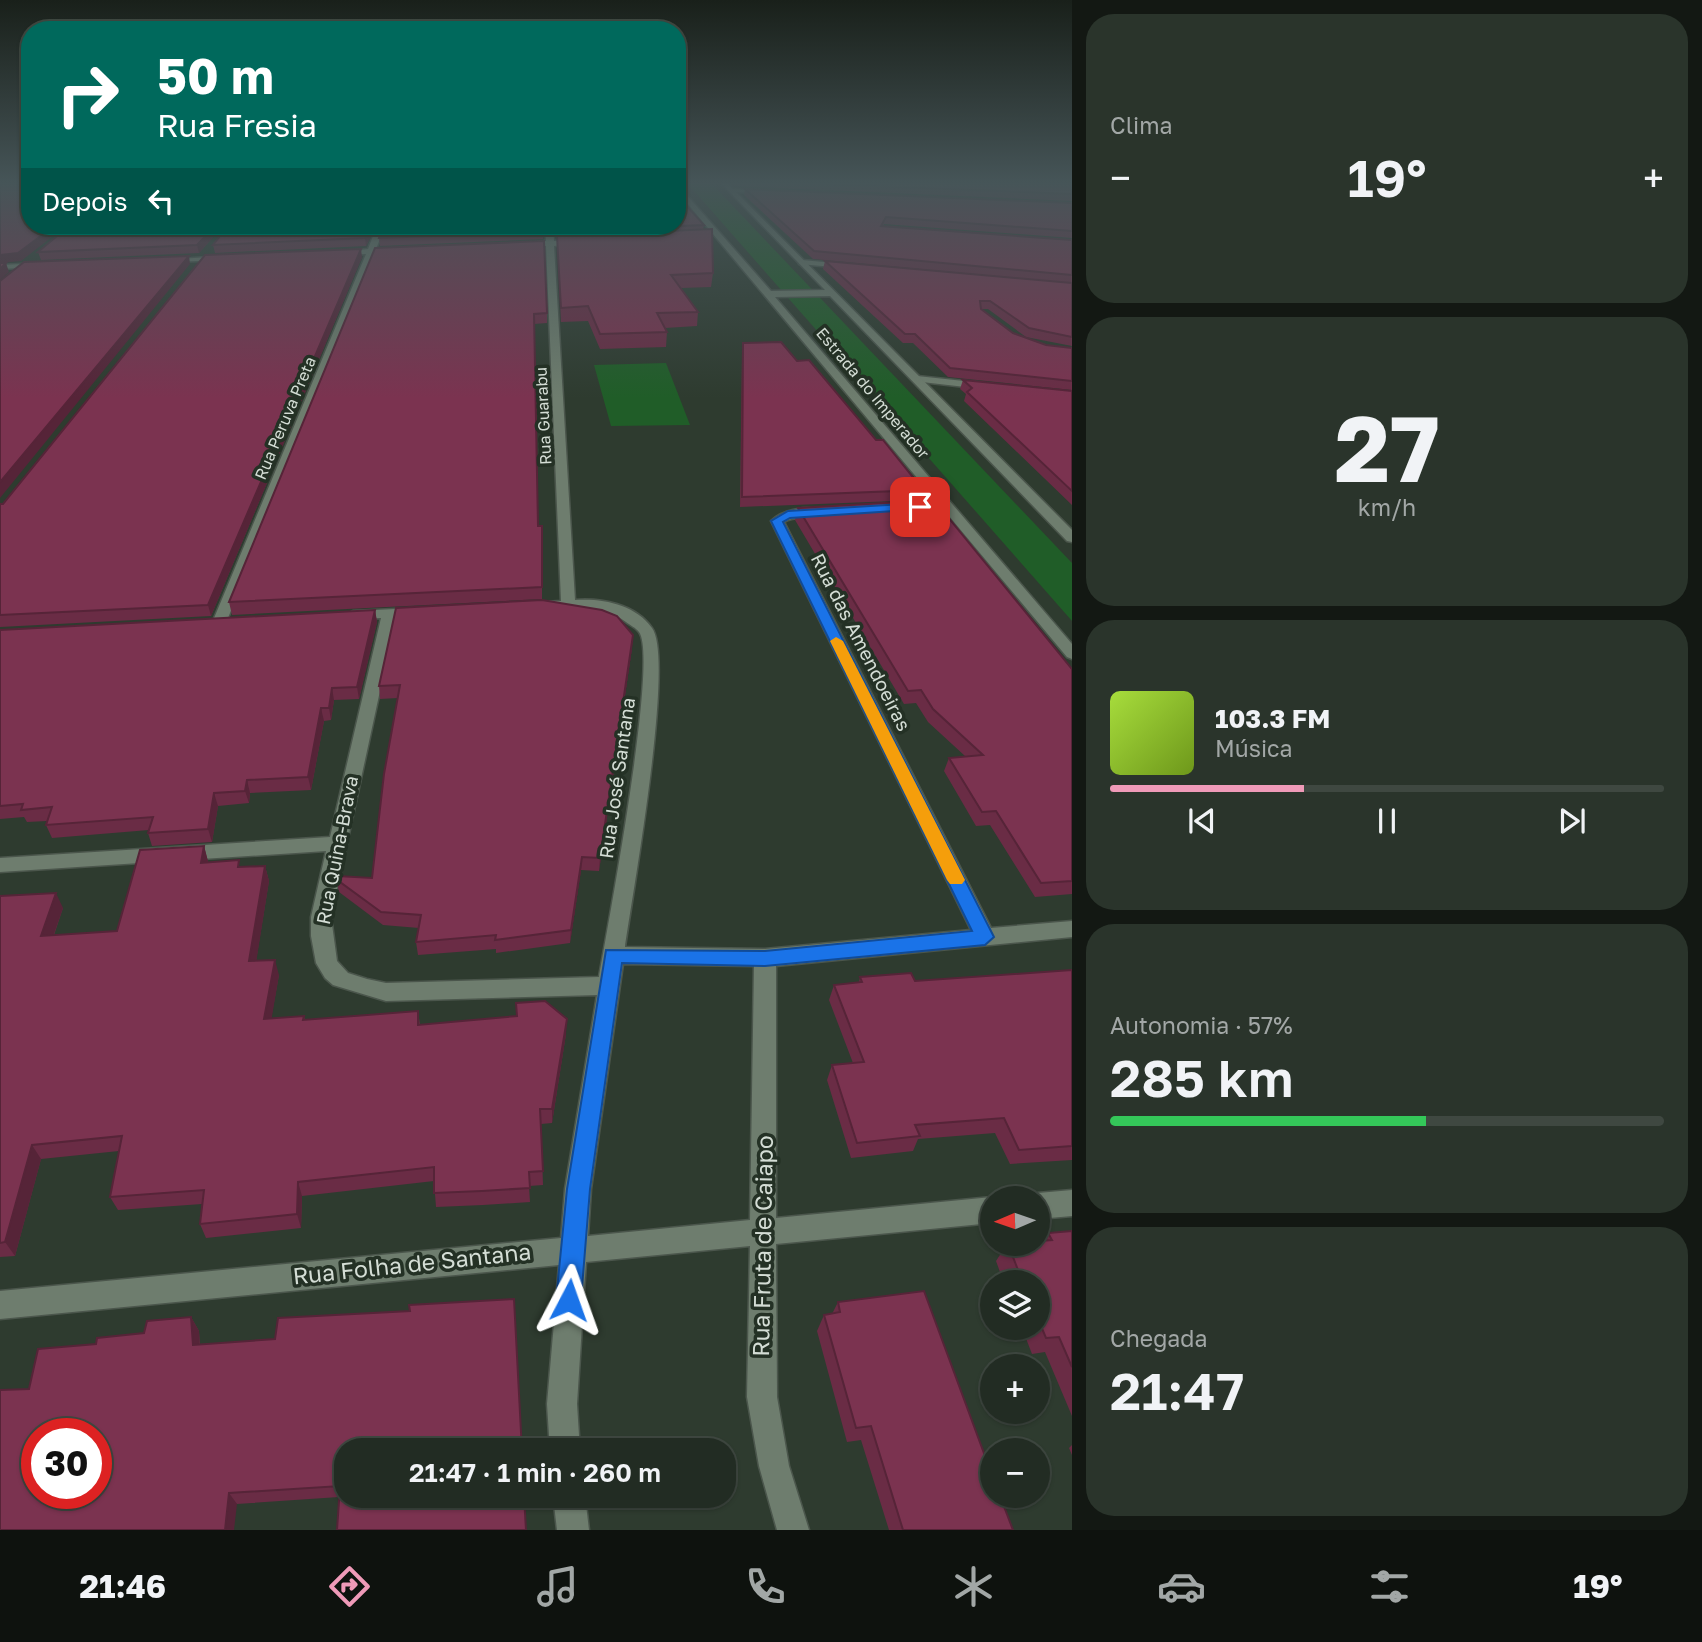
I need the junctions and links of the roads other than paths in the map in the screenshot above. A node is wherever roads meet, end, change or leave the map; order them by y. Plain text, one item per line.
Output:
1 (207, 255) edge
2 (369, 255) edge
3 (551, 255) edge
4 (732, 255) edge
5 (795, 255) edge
6 (240, 257) edge
7 (34, 258) edge
8 (205, 258) junction
9 (163, 260) edge
10 (802, 262) junction
11 (52, 265) edge
12 (25, 266) junction
13 (0, 267) edge
14 (857, 267) edge
15 (196, 269) edge
16 (8, 279) edge
17 (831, 293) junction
18 (769, 295) junction
19 (917, 379) junction
20 (994, 387) edge
21 (947, 505) junction
22 (920, 507) edge
23 (841, 511) edge
24 (1072, 538) edge
25 (568, 605) junction
26 (527, 607) edge
27 (430, 612) edge
28 (388, 614) junction
29 (336, 616) edge
30 (219, 623) edge
31 (1072, 654) edge
32 (338, 843) junction
33 (0, 865) edge
34 (1072, 929) edge
35 (985, 937) junction
36 (612, 956) junction
37 (765, 958) junction
38 (611, 986) junction
39 (1072, 1203) edge
40 (1050, 1205) edge
41 (980, 1211) edge
42 (763, 1230) junction
43 (572, 1248) junction
44 (0, 1305) edge
45 (564, 1438) edge
46 (570, 1508) edge
47 (573, 1530) edge
48 (793, 1530) edge

1 - 8 street
2 - 30 street, Rua Peruva Preta
3 - 25 street, Rua Guarabu
4 - 18 street, Estrada do Imperador
5 - 10 street, Estrada do Imperador
6 - 8 street
7 - 12 street
8 - 9 street
8 - 15 street
10 - 14 street
10 - 17 street, Estrada do Imperador
11 - 12 street
12 - 13 street
12 - 16 street
17 - 18 street
17 - 19 street, Estrada do Imperador
18 - 21 street, Estrada do Imperador
19 - 20 street
19 - 24 street, Estrada do Imperador
21 - 22 street
21 - 31 street, Estrada do Imperador
23 - 35 street, Rua das Amendoeiras
25 - 26 street, Rua José Santana
25 - 36 street, Rua José Santana
27 - 28 street
28 - 29 street
28 - 32 street, Rua Quina-Brava
32 - 33 street
32 - 38 street, Rua Quina-Brava
34 - 35 street
35 - 37 street
36 - 37 street
36 - 38 street, Rua José Santana
37 - 42 street, Rua Fruta de Caiapo
38 - 43 street, Rua José Santana
39 - 40 street
41 - 42 street, Rua Folha de Santana
42 - 43 street, Rua Folha de Santana
42 - 48 street, Rua Fruta de Caiapo
43 - 44 street, Rua Folha de Santana
43 - 45 street, Rua José Santana
46 - 47 street

